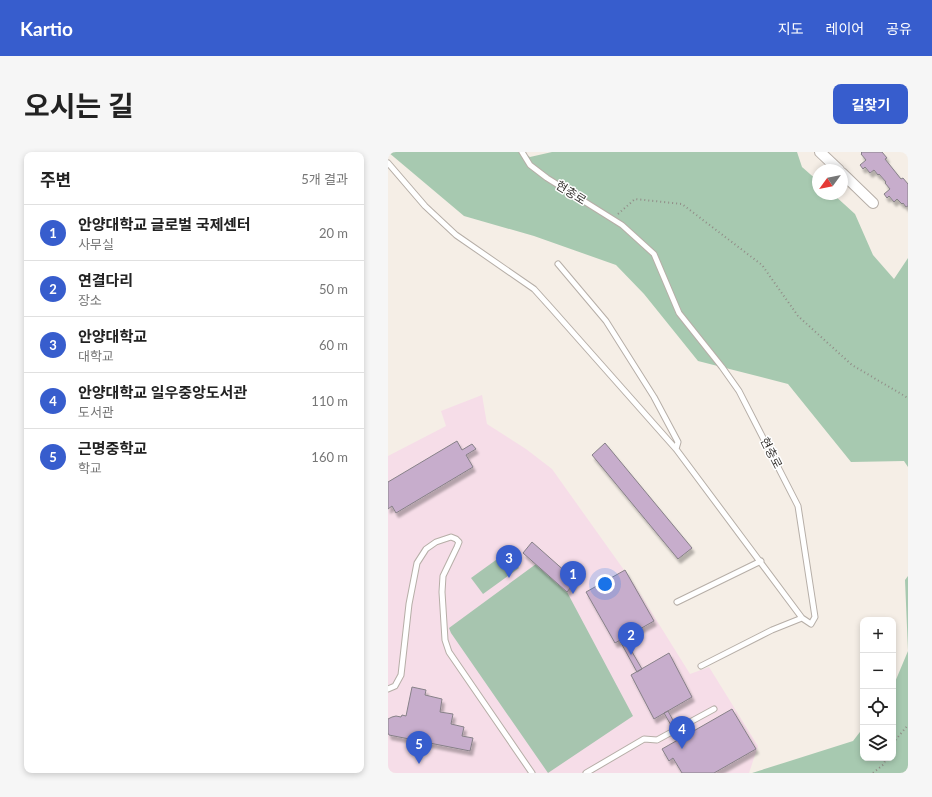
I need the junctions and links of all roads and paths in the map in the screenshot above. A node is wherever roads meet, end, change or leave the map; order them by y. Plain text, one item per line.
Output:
1 (522, 152) edge
2 (820, 152) edge
3 (388, 163) edge
4 (833, 164) edge
5 (848, 179) edge
6 (872, 203) dead end
7 (612, 219) junction
8 (558, 264) dead end
9 (908, 398) edge
10 (676, 449) junction
11 (761, 561) junction
12 (677, 602) dead end
13 (802, 618) junction
14 (701, 666) dead end
15 (388, 689) edge
16 (714, 709) dead end
17 (908, 725) edge
18 (896, 740) edge
19 (885, 761) edge
20 (532, 773) edge
21 (586, 773) edge
22 (873, 773) edge

1 - 7 lane, 현충로
2 - 4 street
3 - 10 lane
5 - 6 street
7 - 9 path
7 - 13 lane, 현충로
8 - 10 lane
10 - 11 lane
11 - 12 lane
11 - 13 lane
13 - 14 lane
15 - 20 lane
16 - 21 lane
17 - 18 path
19 - 22 path

